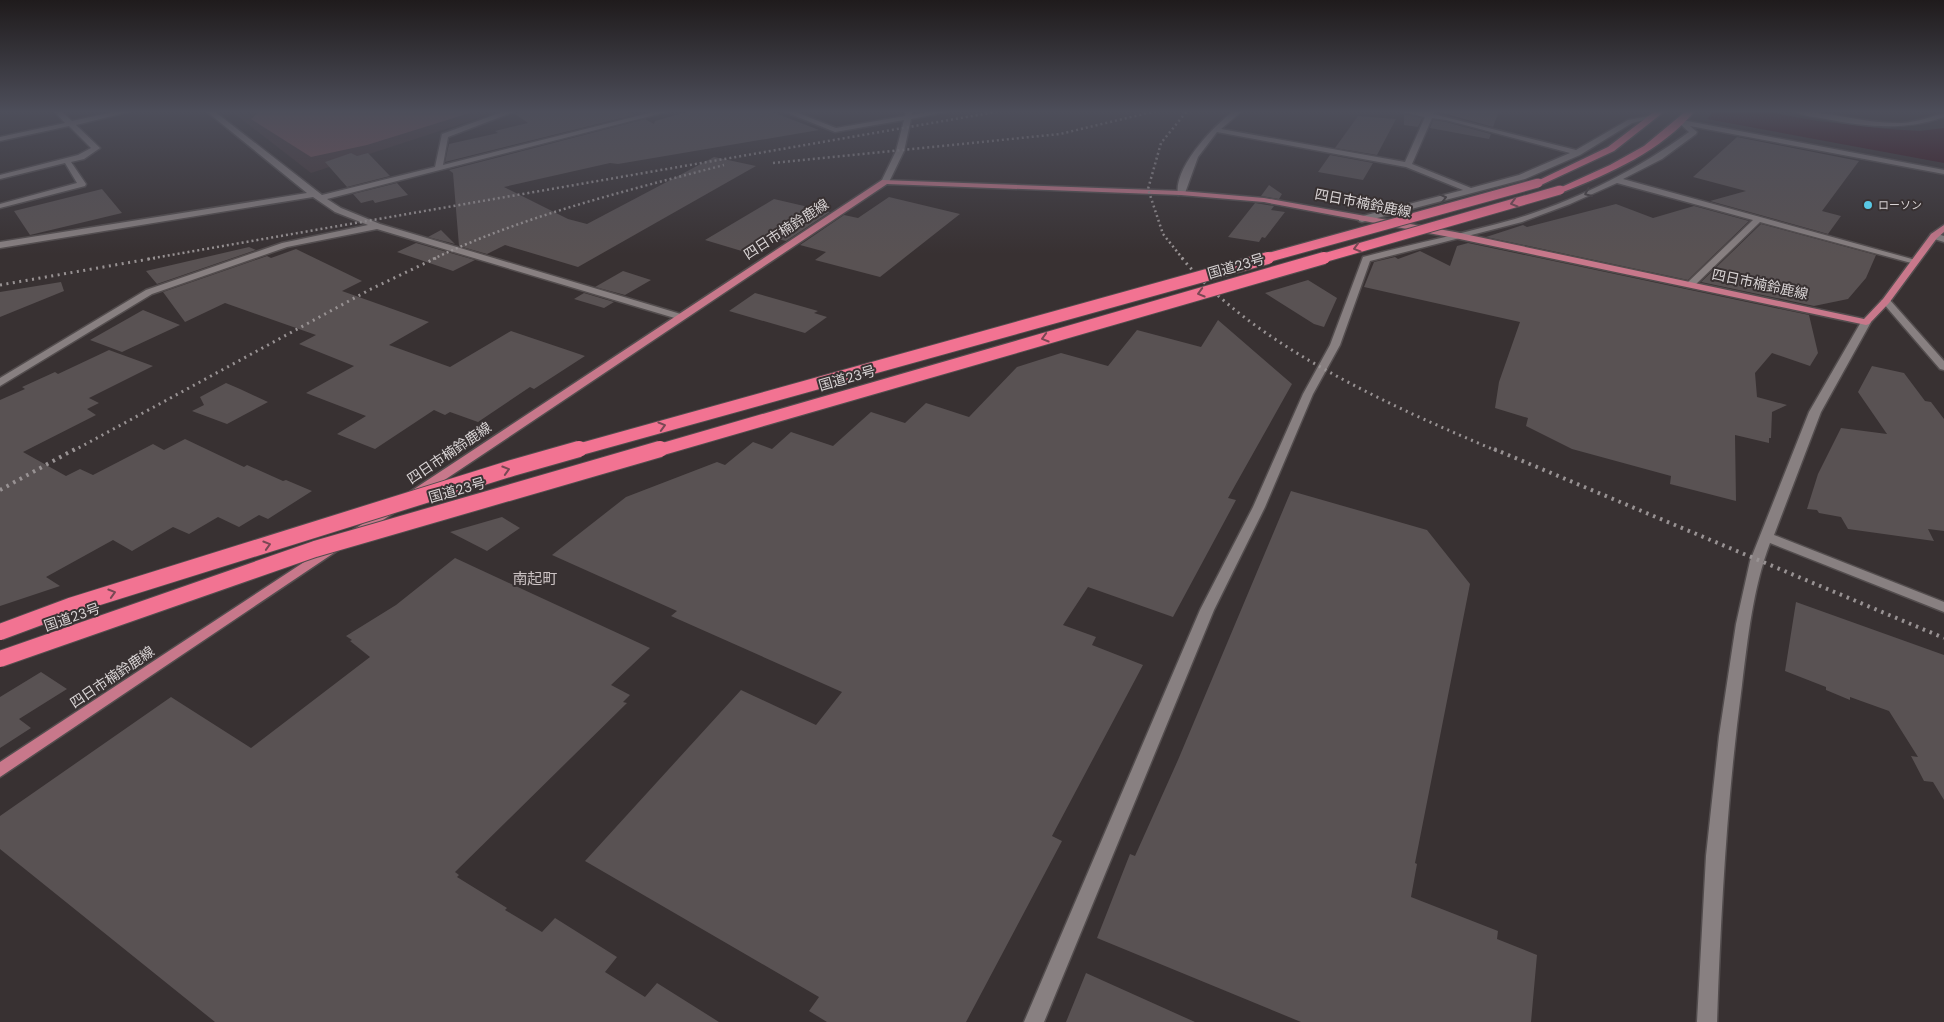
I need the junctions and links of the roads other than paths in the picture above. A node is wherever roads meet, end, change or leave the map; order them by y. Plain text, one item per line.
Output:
1 (75, 159) edge
2 (270, 159) edge
3 (441, 159) edge
4 (477, 159) edge
5 (896, 159) edge
6 (1194, 159) edge
7 (1369, 159) edge
8 (1411, 159) edge
9 (1564, 159) edge
10 (1592, 159) edge
11 (1630, 159) edge
12 (1656, 159) edge
13 (1876, 159) edge
14 (68, 161) junction
15 (1408, 166) junction
16 (440, 168) junction
17 (1944, 172) edge
18 (0, 177) edge
19 (1616, 180) junction
20 (885, 182) junction
21 (1472, 191) junction
22 (1181, 193) junction
23 (318, 196) junction
24 (0, 206) edge
25 (1758, 218) junction
26 (1362, 219) junction
27 (378, 226) junction
28 (1944, 228) edge
29 (1455, 235) junction
30 (1939, 238) edge
31 (0, 245) edge
32 (1914, 261) junction
33 (1690, 285) junction
34 (1886, 301) junction
35 (681, 317) junction
36 (1866, 322) junction
37 (1944, 367) edge
38 (0, 383) edge
39 (1767, 537) junction
40 (1944, 607) edge
41 (0, 632) edge
42 (0, 660) edge
43 (0, 770) edge
44 (1034, 1022) edge
45 (1707, 1022) edge

1 - 14 street
2 - 23 street
3 - 16 street
4 - 16 street
5 - 20 street
6 - 22 street
7 - 15 street
8 - 15 street
9 - 21 street
41 -> 10 highway, 国道23号, bridge
11 -> 42 highway, 国道23号, bridge
12 - 19 street
13 - 17 street
14 - 18 street
14 - 24 street
15 - 21 street
16 - 23 street
19 - 25 street
19 -> 29 street
20 - 22 main road, 四日市楠鈴鹿線
20 - 35 main road, 四日市楠鈴鹿線
26 -> 21 street
22 - 26 main road, 四日市楠鈴鹿線
23 - 27 street
23 - 31 street
25 - 32 street
25 - 33 street
26 - 29 main road, 四日市楠鈴鹿線
27 - 35 street
27 - 38 street
28 - 30 main road
29 - 33 main road, 四日市楠鈴鹿線
29 - 44 street
30 - 32 main road
32 - 34 main road
33 - 36 main road, 四日市楠鈴鹿線
34 - 36 main road
34 - 37 street
35 - 43 main road, 四日市楠鈴鹿線
36 - 39 street
39 - 40 street
39 - 45 street

